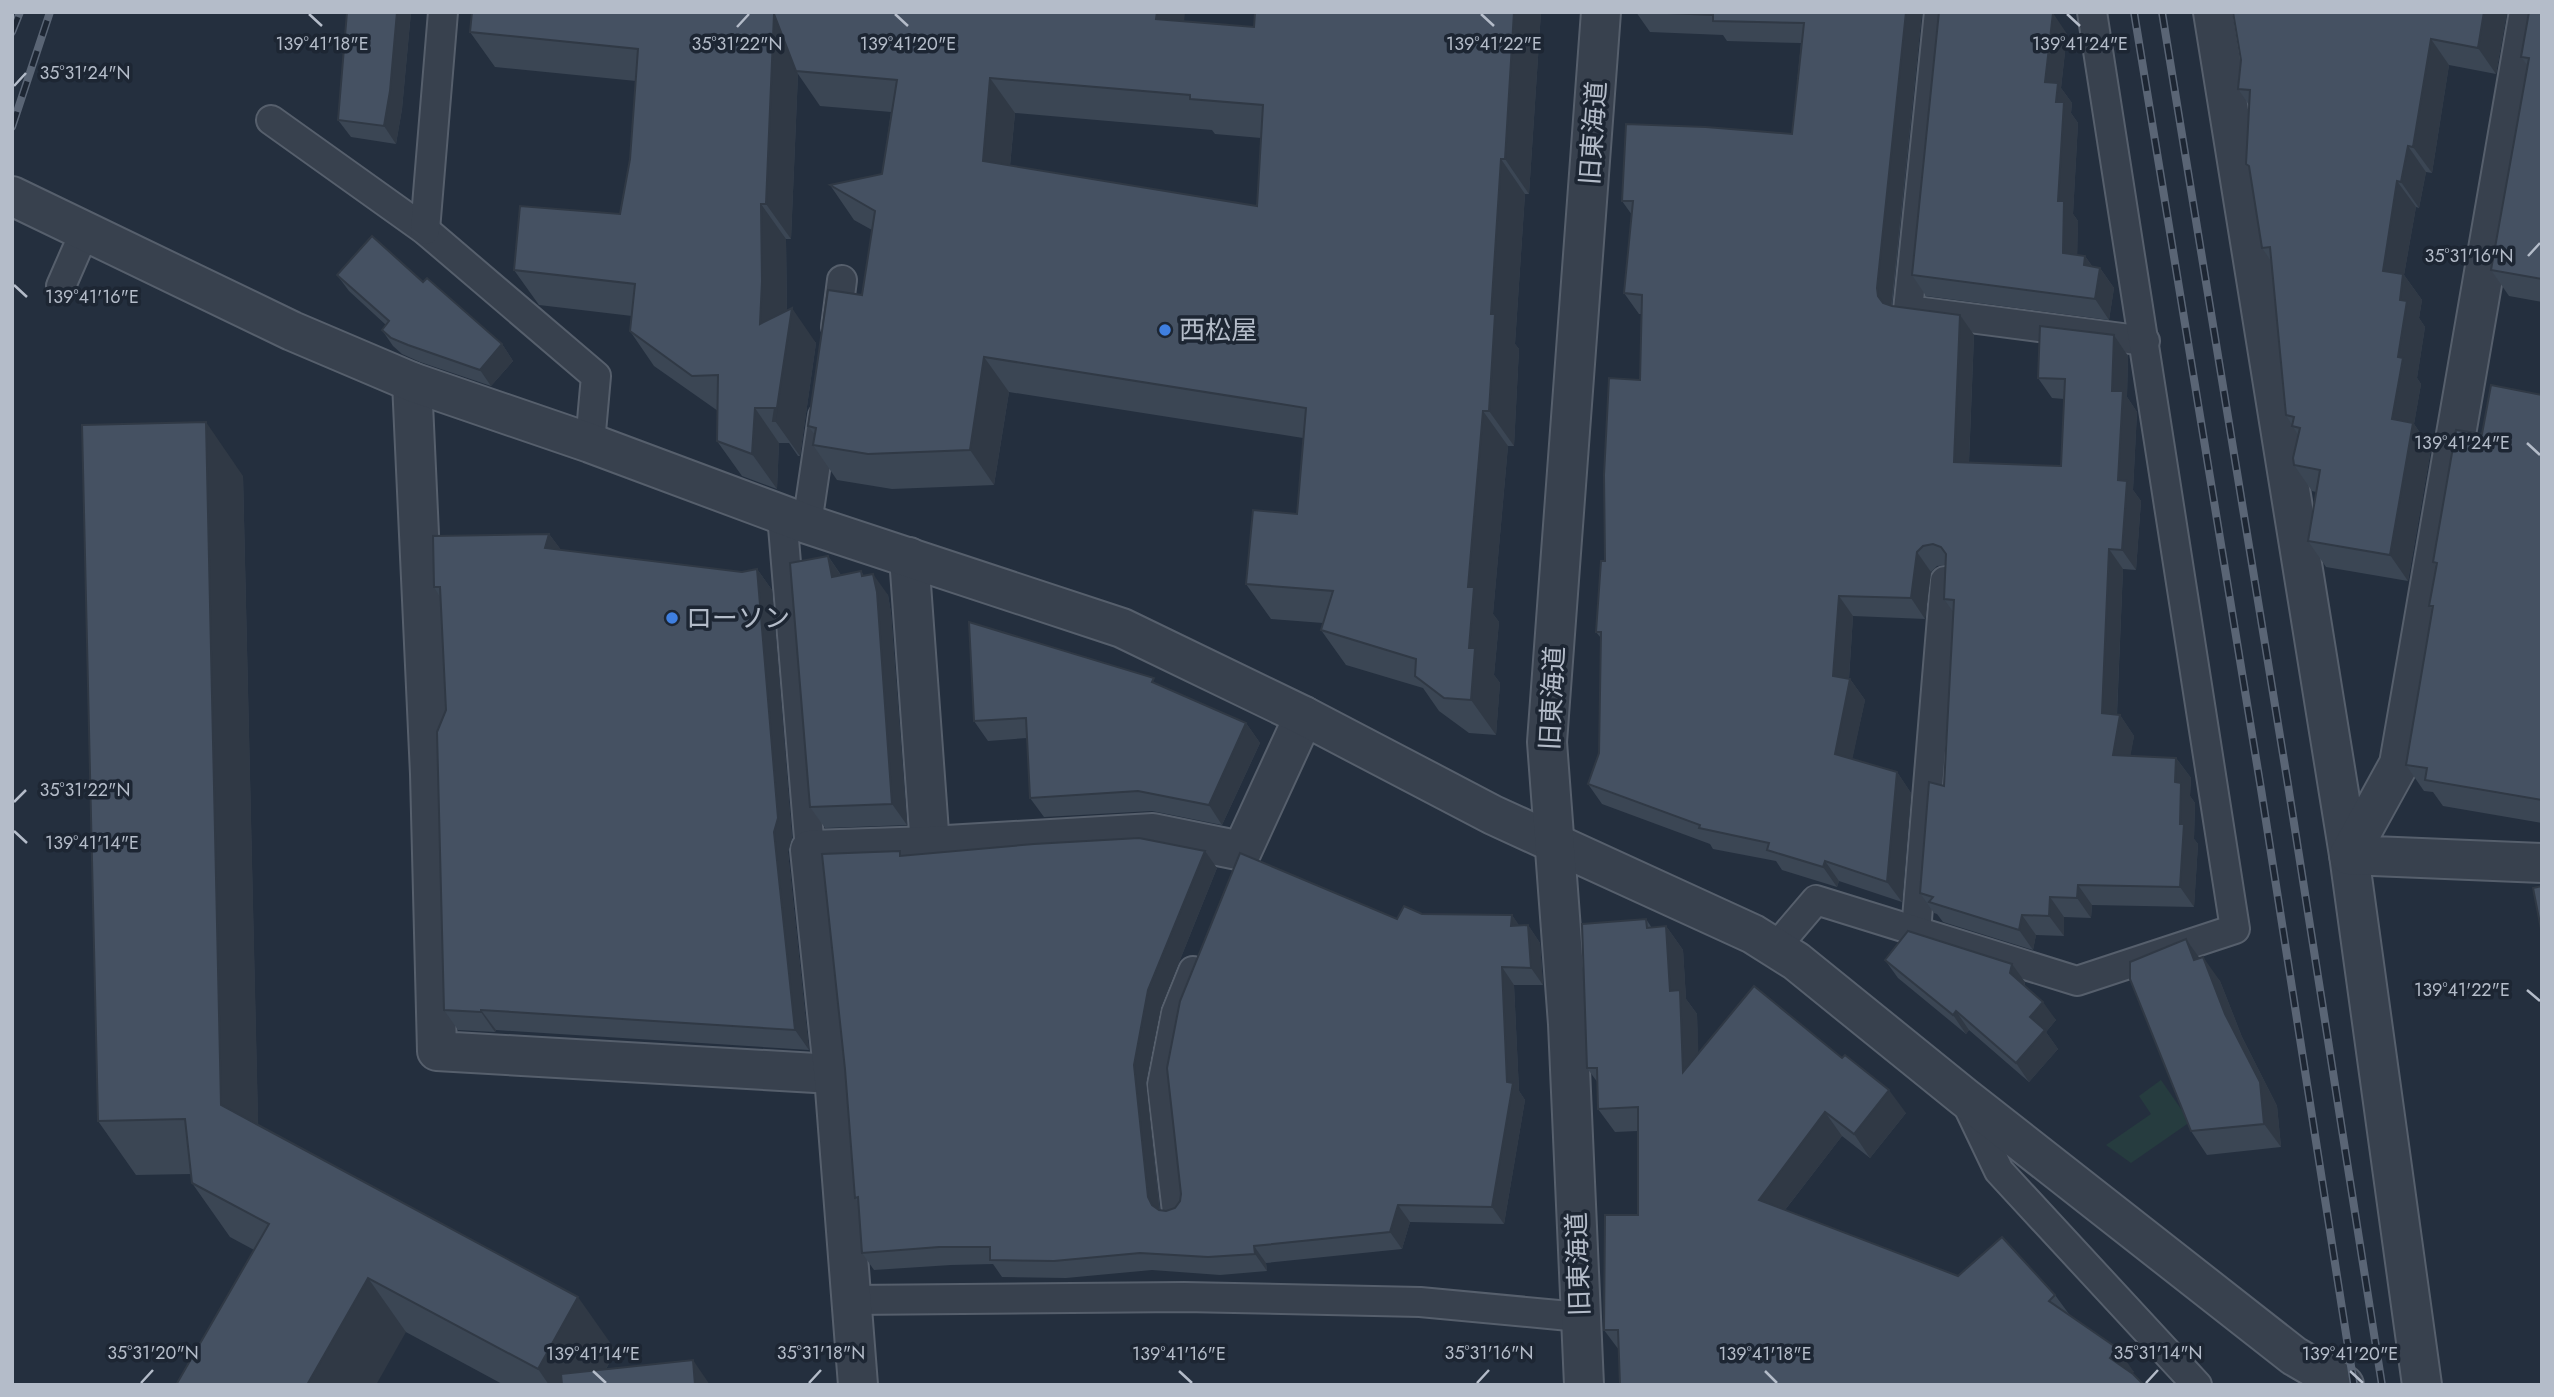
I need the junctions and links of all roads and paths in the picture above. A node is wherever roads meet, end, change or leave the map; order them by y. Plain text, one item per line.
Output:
1 (443, 12) edge
2 (1601, 12) edge
3 (1938, 12) edge
4 (2092, 12) edge
5 (2213, 12) edge
6 (2529, 12) edge
7 (271, 120) dead end
8 (12, 196) edge
9 (425, 230) junction
10 (86, 231) junction
11 (842, 280) dead end
12 (61, 286) dead end
13 (2145, 341) junction
14 (833, 348) edge
15 (412, 382) junction
16 (827, 388) edge
17 (590, 443) junction
18 (795, 519) junction
19 (909, 557) junction
20 (1945, 581) edge
21 (1304, 716) junction
22 (930, 846) junction
23 (1556, 846) junction
24 (810, 850) junction
25 (2349, 855) junction
26 (2542, 863) edge
27 (1916, 931) junction
28 (1776, 947) junction
29 (1202, 951) edge
30 (833, 1074) junction
31 (1964, 1097) junction
32 (1177, 1212) edge
33 (851, 1300) junction
34 (1580, 1317) junction
35 (2297, 1371) edge
36 (858, 1385) edge
37 (1584, 1385) edge
38 (2197, 1385) edge
39 (2344, 1385) edge
40 (2422, 1385) edge

1 - 9 lane
2 - 23 street, 旧東海道
3 - 13 lane
4 - 13 lane
5 - 25 street
6 - 25 street
7 - 9 lane
8 - 10 street
9 - 17 lane
10 - 12 lane
10 - 15 street
11 - 14 lane
13 - 27 lane
15 - 17 street
15 - 30 street
16 - 18 lane
17 - 18 street
18 - 19 street
18 - 24 lane
19 - 21 street
19 - 22 street
20 - 27 lane
21 - 22 street
21 - 23 street
22 - 24 street
23 - 28 street
23 - 34 street, 旧東海道
24 - 30 street
25 - 26 street
25 - 40 street
27 - 28 lane
28 - 31 street
29 - 32 lane
30 - 33 street
31 - 35 street
31 - 38 lane
33 - 34 lane
33 - 36 street
34 - 37 street, 旧東海道
35 - 39 street

